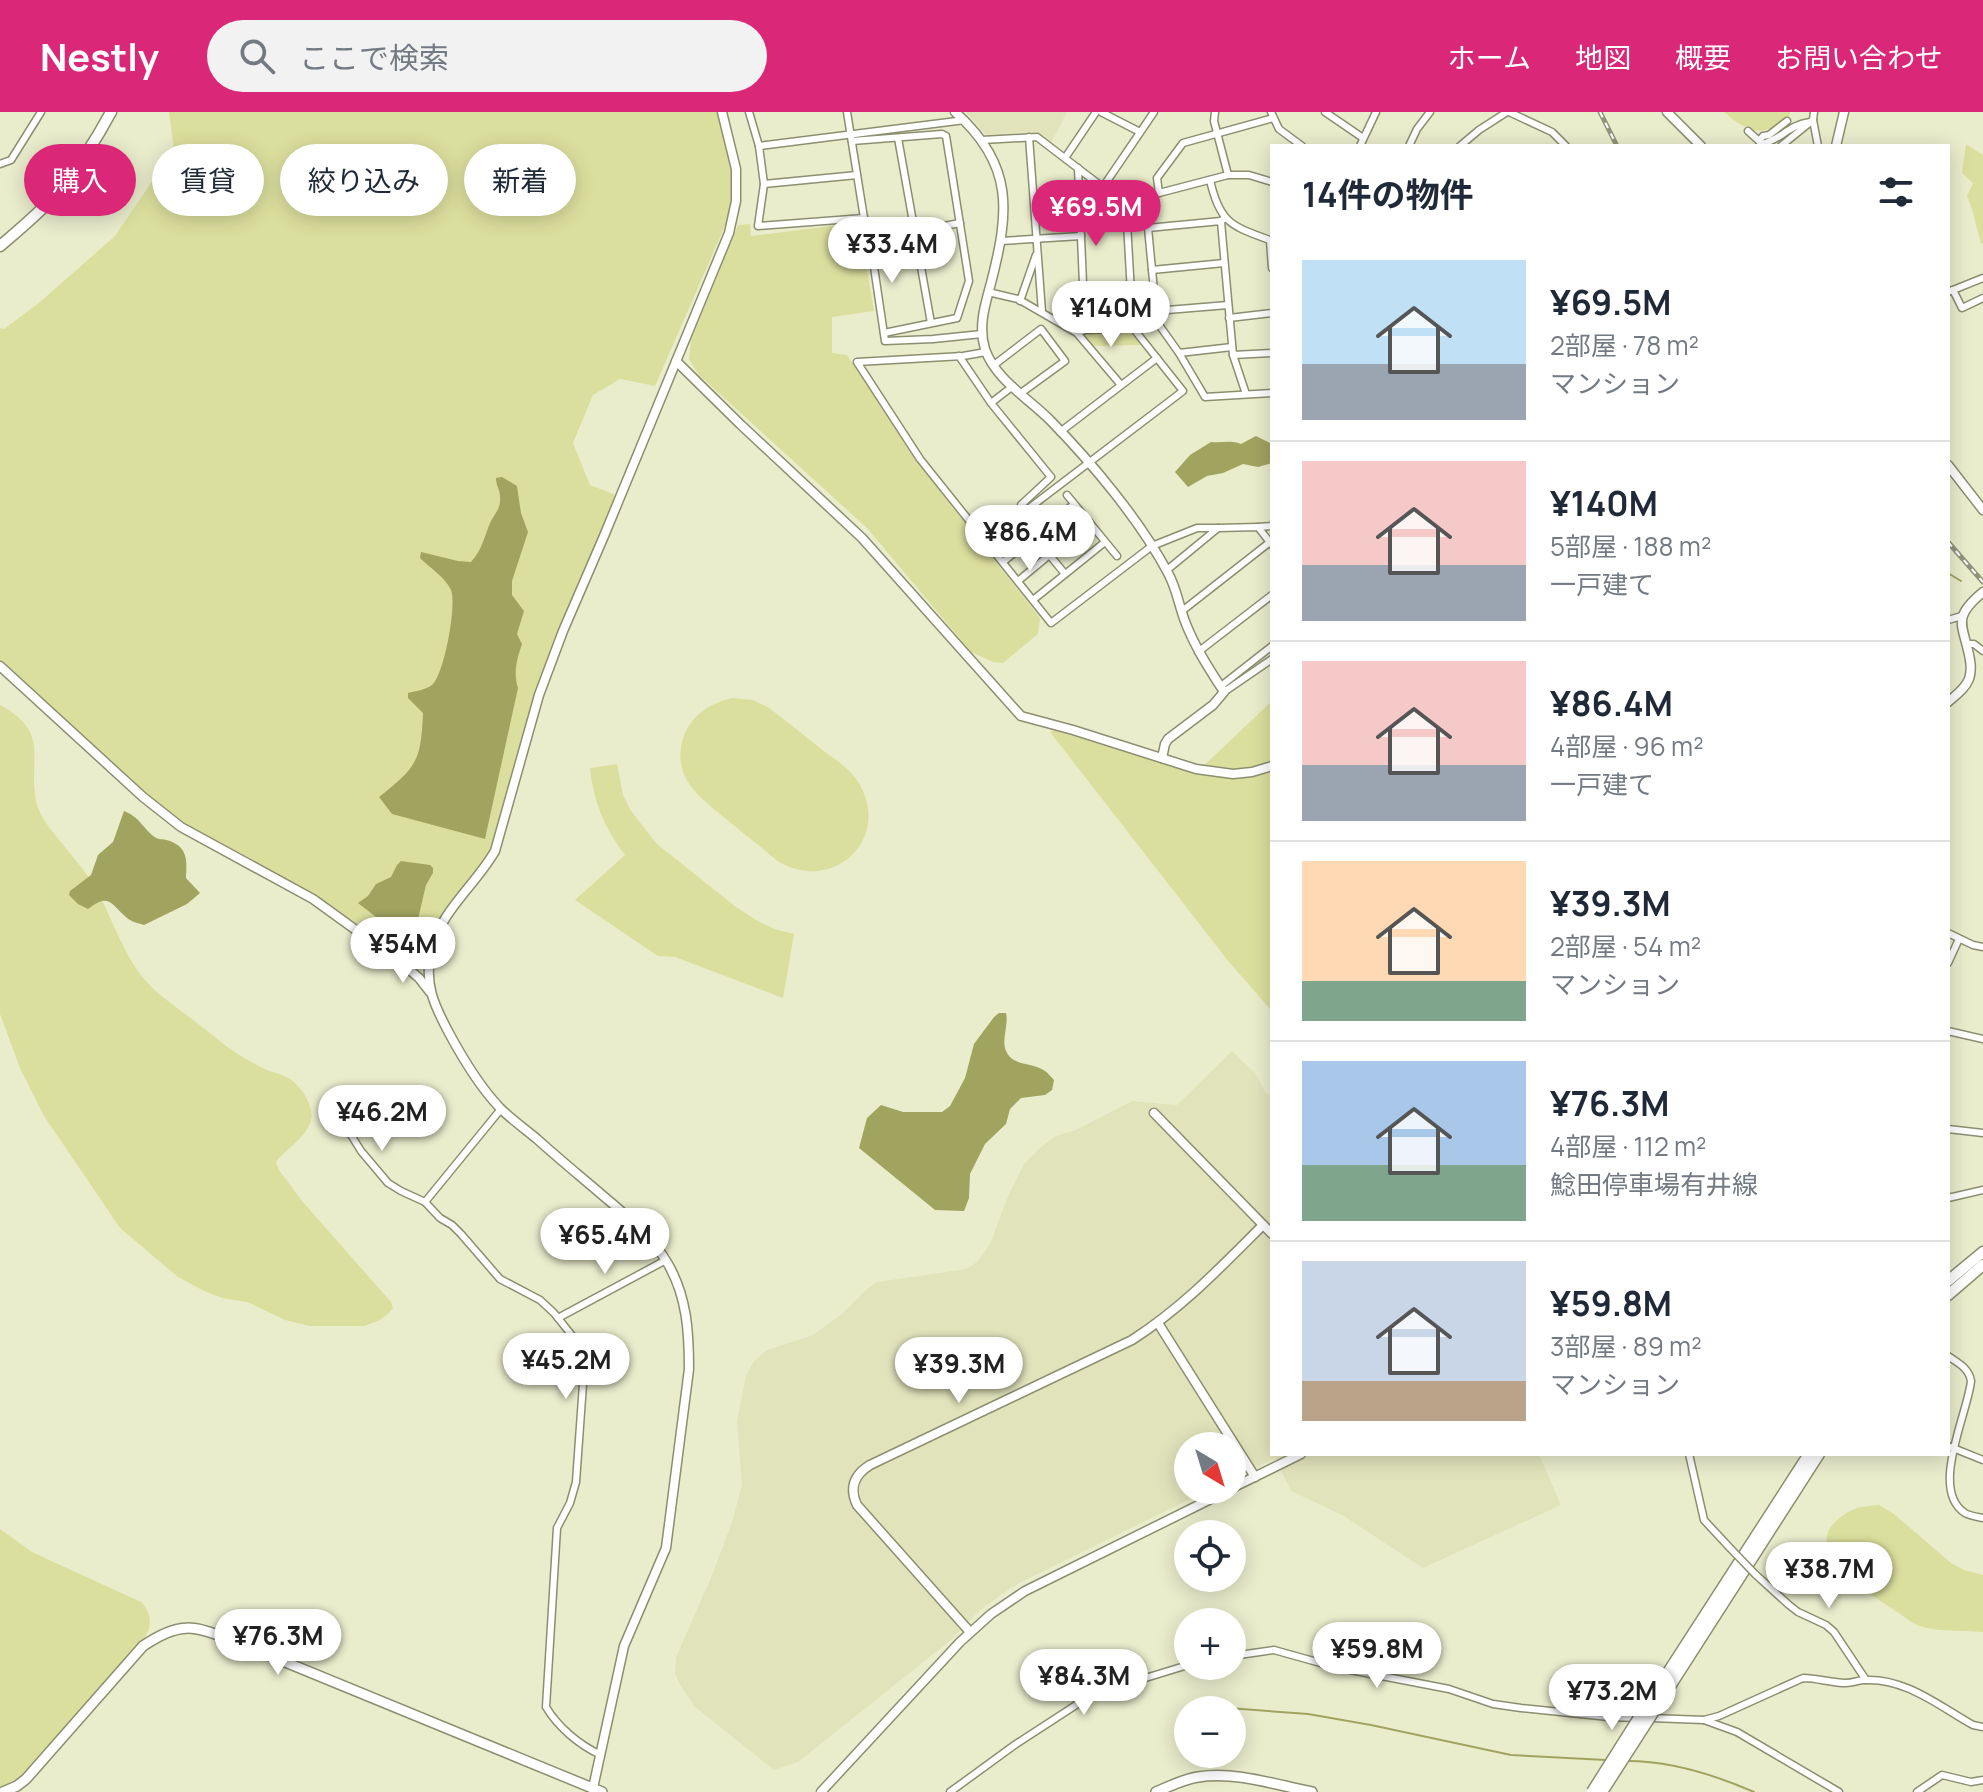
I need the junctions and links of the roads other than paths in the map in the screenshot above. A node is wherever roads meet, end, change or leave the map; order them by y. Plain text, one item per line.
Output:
1 (41, 112) edge
2 (111, 112) edge
3 (722, 112) edge
4 (749, 112) edge
5 (847, 112) edge
6 (955, 112) edge
7 (1098, 112) edge
8 (1154, 112) edge
9 (1215, 112) edge
10 (1325, 112) edge
11 (1376, 112) edge
12 (1430, 112) edge
13 (1508, 112) edge
14 (1667, 112) edge
15 (1844, 112) edge
16 (1272, 115) edge
17 (1812, 118) edge
18 (965, 120) junction
19 (1787, 121) dead end
20 (1748, 131) dead end
21 (1140, 132) junction
22 (1217, 133) junction
23 (852, 137) junction
24 (1029, 137) junction
25 (898, 138) junction
26 (1363, 138) junction
27 (982, 140) junction
28 (1759, 141) junction
29 (1299, 144) edge
30 (1361, 144) edge
31 (1410, 144) edge
32 (1462, 144) edge
33 (1564, 144) edge
34 (1699, 144) edge
35 (1783, 144) edge
36 (1818, 144) edge
37 (1836, 144) edge
38 (759, 146) junction
39 (1065, 158) junction
40 (0, 164) edge
41 (1078, 168) junction
42 (857, 175) junction
43 (1228, 175) junction
44 (1210, 180) junction
45 (1270, 181) edge
46 (764, 184) junction
47 (1103, 187) junction
48 (1159, 193) junction
49 (1126, 205) junction
50 (864, 218) junction
51 (1223, 219) junction
52 (960, 223) junction
53 (914, 232) junction
54 (1081, 236) junction
55 (870, 240) junction
56 (1037, 240) junction
57 (1270, 240) edge
58 (1001, 241) junction
59 (0, 246) edge
60 (1037, 250) junction
61 (1224, 263) junction
62 (1152, 270) junction
63 (1983, 278) edge
64 (1950, 291) edge
65 (988, 292) junction
66 (1983, 298) edge
67 (1020, 301) junction
68 (1228, 305) junction
69 (1155, 311) junction
70 (1042, 312) junction
71 (1270, 313) edge
72 (1229, 318) junction
73 (931, 323) junction
74 (1133, 328) junction
75 (1081, 332) junction
76 (884, 333) junction
77 (982, 334) junction
78 (1232, 351) junction
79 (986, 352) junction
80 (1179, 353) junction
81 (1270, 353) edge
82 (959, 356) junction
83 (1157, 358) junction
84 (676, 361) junction
85 (994, 365) junction
86 (1121, 385) junction
87 (1013, 386) junction
88 (1021, 393) junction
89 (1270, 393) edge
90 (1246, 394) junction
91 (991, 403) junction
92 (1060, 432) junction
93 (1088, 462) junction
94 (1950, 468) edge
95 (1067, 495) dead end
96 (1074, 504) junction
97 (1983, 510) edge
98 (1021, 514) junction
99 (1089, 522) junction
100 (1270, 526) edge
101 (1258, 527) junction
102 (1218, 528) junction
103 (1034, 536) junction
104 (986, 541) junction
105 (1105, 542) junction
106 (1270, 542) edge
107 (1270, 544) edge
108 (1152, 546) junction
109 (1049, 555) junction
110 (1117, 556) dead end
111 (1003, 562) junction
112 (1167, 570) junction
113 (1065, 574) junction
114 (1018, 581) junction
115 (1983, 592) edge
116 (1270, 597) edge
117 (1033, 600) junction
118 (1182, 611) junction
119 (1962, 616) junction
120 (1950, 619) edge
121 (1966, 644) junction
122 (1270, 648) edge
123 (1983, 651) edge
124 (1198, 652) junction
125 (1270, 660) edge
126 (0, 666) edge
127 (1222, 689) junction
128 (1950, 700) edge
129 (1162, 758) junction
130 (1270, 767) edge
131 (1950, 934) edge
132 (1959, 939) junction
133 (1983, 947) edge
134 (431, 952) junction
135 (396, 959) junction
136 (1950, 959) edge
137 (430, 992) junction
138 (1950, 1031) edge
139 (1983, 1039) edge
140 (501, 1109) junction
141 (1154, 1113) dead end
142 (1950, 1129) edge
143 (348, 1130) dead end
144 (1983, 1133) edge
145 (1983, 1190) edge
146 (1950, 1198) edge
147 (425, 1202) junction
148 (1263, 1225) junction
149 (1270, 1232) edge
150 (1983, 1252) edge
151 (666, 1260) junction
152 (1983, 1265) edge
153 (1950, 1279) edge
154 (1950, 1293) edge
155 (558, 1318) junction
156 (1158, 1323) junction
157 (1950, 1357) edge
158 (1951, 1448) edge
159 (1297, 1456) edge
160 (1689, 1456) edge
161 (1808, 1456) edge
162 (1818, 1456) edge
163 (1983, 1460) edge
164 (1255, 1477) junction
165 (1246, 1481) edge
166 (1200, 1504) edge
167 (1983, 1518) edge
168 (970, 1632) junction
169 (1246, 1654) edge
170 (1174, 1669) edge
171 (1866, 1680) junction
172 (1650, 1708) junction
173 (1704, 1720) junction
174 (1983, 1727) edge
175 (601, 1755) junction
176 (1983, 1780) edge
177 (1275, 1788) edge
178 (598, 1790) edge
179 (9, 1791) edge
180 (821, 1792) edge
181 (950, 1792) edge
182 (1156, 1792) edge
183 (1312, 1792) edge
184 (1592, 1792) edge
185 (1602, 1792) edge
186 (1839, 1792) edge
187 (1917, 1792) edge

1 - 40 street
2 - 59 highway
3 - 84 street
4 - 38 street
5 - 23 street
6 - 18 street
7 - 21 street
7 - 39 street
8 - 21 street
9 - 22 street
10 - 26 street
11 - 26 street
12 - 31 street
13 - 32 street
13 - 33 street
14 - 34 street
15 - 37 street
16 - 22 street
16 - 29 street
17 - 28 street
17 - 35 street
17 - 36 street
18 - 23 street
18 - 27 street
19 - 28 street
20 - 28 street
21 - 47 street
22 - 43 street
22 - 48 street
23 - 25 street
23 - 38 street
23 - 42 street
24 - 27 street
24 - 39 street
24 - 56 street
25 - 52 street
25 - 53 street
26 - 30 street
27 - 58 street
38 - 46 street
39 - 41 street
41 - 47 street
41 - 54 street
42 - 46 street
42 - 50 street
43 - 44 street
43 - 45 street
44 - 48 street
44 - 51 street
46 - 50 street
47 - 49 street
48 - 49 street
49 - 74 street
50 - 55 street
51 - 57 street
51 - 61 street
51 - 62 street
52 - 53 street
52 - 73 street
53 - 55 street
53 - 73 street
54 - 56 street
54 - 75 street
55 - 76 street
56 - 58 street
56 - 60 street
58 - 65 street
60 - 67 street
60 - 70 street
61 - 62 street
61 - 68 street
62 - 69 street
63 - 64 street
64 - 66 street
65 - 67 street
65 - 77 street
67 - 70 street
68 - 69 street
68 - 72 street
69 - 80 street
70 - 75 street
71 - 72 street
72 - 78 street
73 - 76 street
74 - 75 street
74 - 83 street
75 - 86 street
76 - 77 street
77 - 79 street
78 - 80 street
78 - 81 street
78 - 90 street
79 - 82 street
79 - 85 street
80 - 90 street
82 - 91 street
82 - 104 street
83 - 86 street
83 - 93 street
84 - 129 street
84 - 134 street
85 - 87 street
85 - 88 street
86 - 92 street
87 - 88 street
87 - 91 street
88 - 92 street
89 - 90 street
91 - 98 street
92 - 93 street
93 - 98 street
93 - 108 street
94 - 97 street
95 - 96 street
96 - 99 street
96 - 103 street
98 - 104 street
99 - 105 street
99 - 109 street
100 - 101 street
101 - 102 street
101 - 106 street
102 - 108 street
102 - 112 street
103 - 109 street
103 - 111 street
104 - 111 street
105 - 110 street
105 - 113 street
107 - 118 street
108 - 112 street
108 - 117 street
109 - 113 street
109 - 114 street
111 - 114 street
112 - 118 street
113 - 117 street
114 - 117 street
115 - 119 street
116 - 124 street
118 - 124 street
119 - 120 street
119 - 121 street
121 - 123 street
121 - 128 street
122 - 127 street
124 - 127 street
125 - 127 street
126 - 135 street
127 - 129 street
129 - 130 street
131 - 132 street
132 - 133 street
132 - 136 street
134 - 135 street
134 - 137 street
135 - 137 street
137 - 140 street
138 - 139 street
140 - 147 street
140 - 151 street
141 - 148 street
142 - 144 street
143 - 147 street
145 - 146 street
147 - 155 street
148 - 149 street
148 - 156 street
150 - 153 highway
151 - 155 street
151 - 175 street
152 - 154 highway
155 - 175 street
156 - 164 street
156 - 168 street
157 - 158 street
158 - 163 street
158 - 167 street
159 - 164 street
160 - 171 street, bridge
161 - 172 highway
162 - 172 highway
164 - 165 street
166 - 168 street
168 - 180 street
169 - 173 street
170 - 181 street
171 - 173 street
171 - 174 street
172 - 184 highway, bridge
172 - 185 highway, bridge
173 - 186 street
175 - 178 street
176 - 187 street
177 - 182 main road
177 - 183 main road
178 - 179 main road

